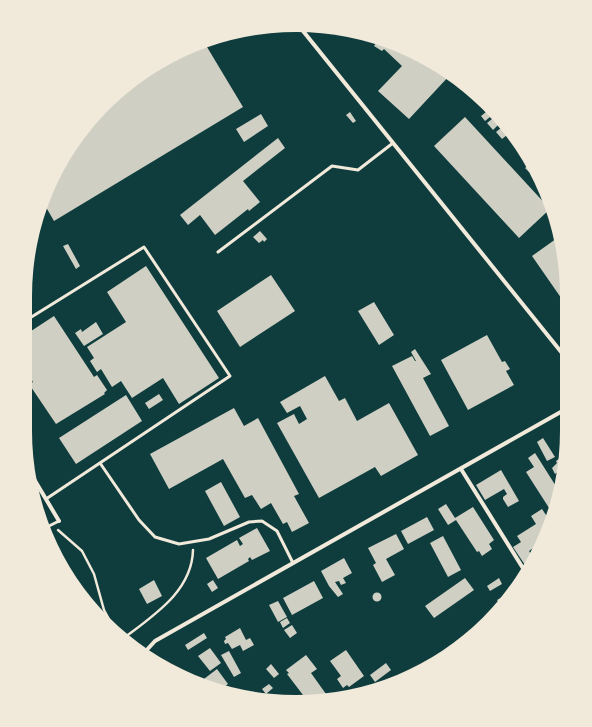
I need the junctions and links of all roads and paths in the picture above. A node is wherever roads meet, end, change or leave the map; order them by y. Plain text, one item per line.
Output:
1 (304, 32) edge
2 (393, 143) junction
3 (218, 252) dead end
4 (32, 317) edge
5 (560, 351) edge
6 (560, 412) edge
7 (100, 463) junction
8 (461, 470) junction
9 (37, 485) edge
10 (46, 499) junction
11 (58, 521) joint
12 (53, 524) junction
13 (50, 526) edge
14 (193, 541) junction
15 (293, 563) junction
16 (523, 567) edge
17 (107, 616) edge
18 (129, 635) edge
19 (147, 650) edge

1 - 2 street
2 - 3 lane
2 - 5 street
4 - 7 lane
6 - 8 street
7 - 10 lane
7 - 14 lane
8 - 15 street
8 - 16 street
9 - 10 street
10 - 11 street
11 - 12 lane
12 - 13 lane
12 - 17 path
14 - 15 lane
14 - 18 path
15 - 19 street

